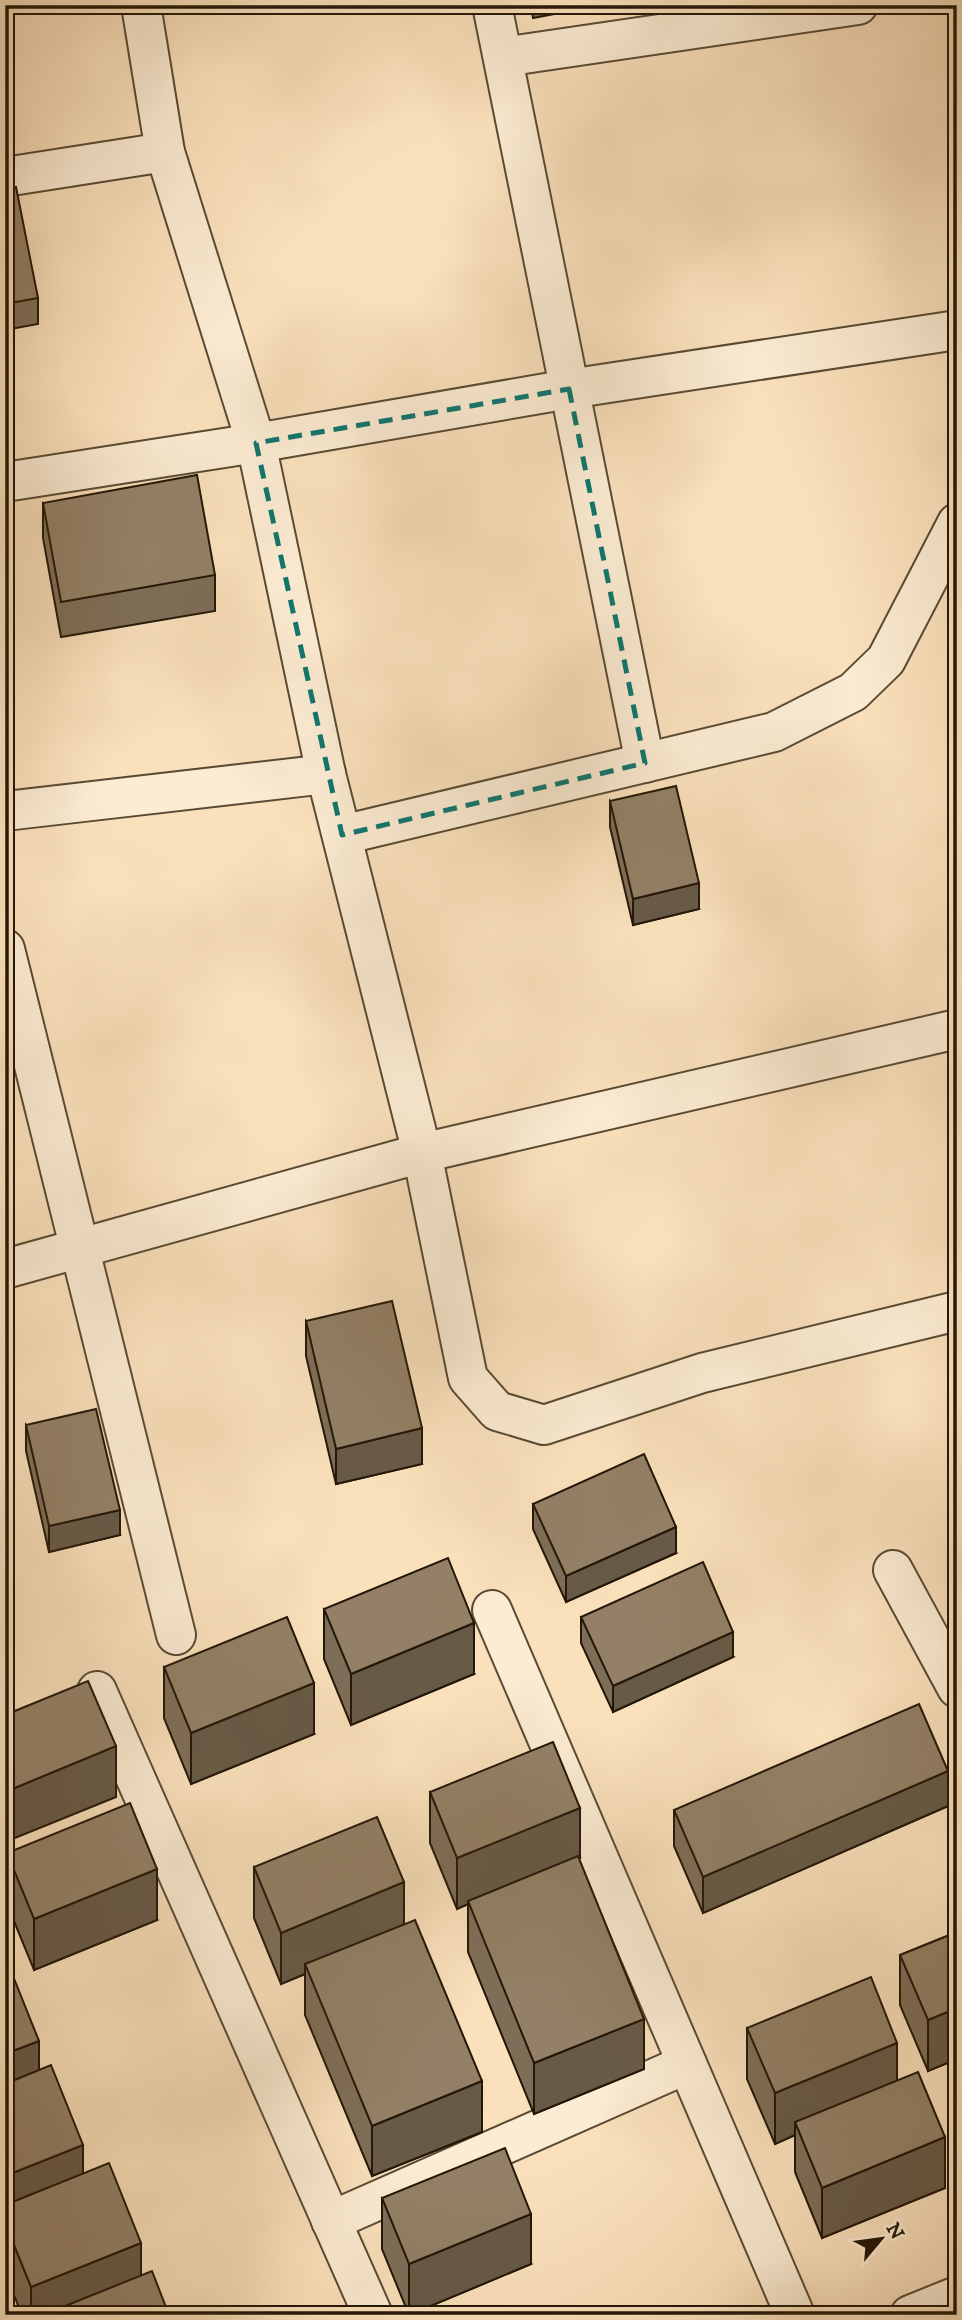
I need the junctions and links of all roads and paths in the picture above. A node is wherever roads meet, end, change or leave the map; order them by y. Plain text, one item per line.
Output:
1 (141, 5) edge
2 (492, 5) edge
3 (858, 5) edge
4 (503, 57) junction
5 (165, 152) junction
6 (5, 177) edge
7 (957, 330) edge
8 (569, 389) junction
9 (256, 443) junction
10 (5, 482) edge
11 (957, 523) edge
12 (645, 763) junction
13 (326, 774) junction
14 (5, 811) edge
15 (342, 835) junction
16 (5, 949) edge
17 (957, 1029) edge
18 (422, 1153) junction
19 (78, 1249) junction
20 (5, 1269) edge
21 (957, 1311) edge
22 (893, 1570) dead end
23 (492, 1610) dead end
24 (176, 1635) dead end
25 (957, 1688) edge
26 (97, 1691) dead end
27 (687, 2064) junction
28 (331, 2221) junction
29 (957, 2296) edge
30 (373, 2315) edge
31 (795, 2315) edge
32 (911, 2315) edge

1 - 5 street
2 - 4 street
3 - 4 street
4 - 8 street
5 - 6 street
5 - 9 street
7 - 8 street
8 - 9 street
8 - 12 street
9 - 10 street
9 - 13 street
11 - 12 street
12 - 15 street
13 - 14 street
13 - 15 street
15 - 18 street
16 - 19 street
17 - 18 street
18 - 19 street
18 - 21 street
19 - 20 street
19 - 24 street
22 - 25 street
23 - 27 street
26 - 28 street
27 - 28 street
27 - 31 street
28 - 30 street
29 - 32 street

